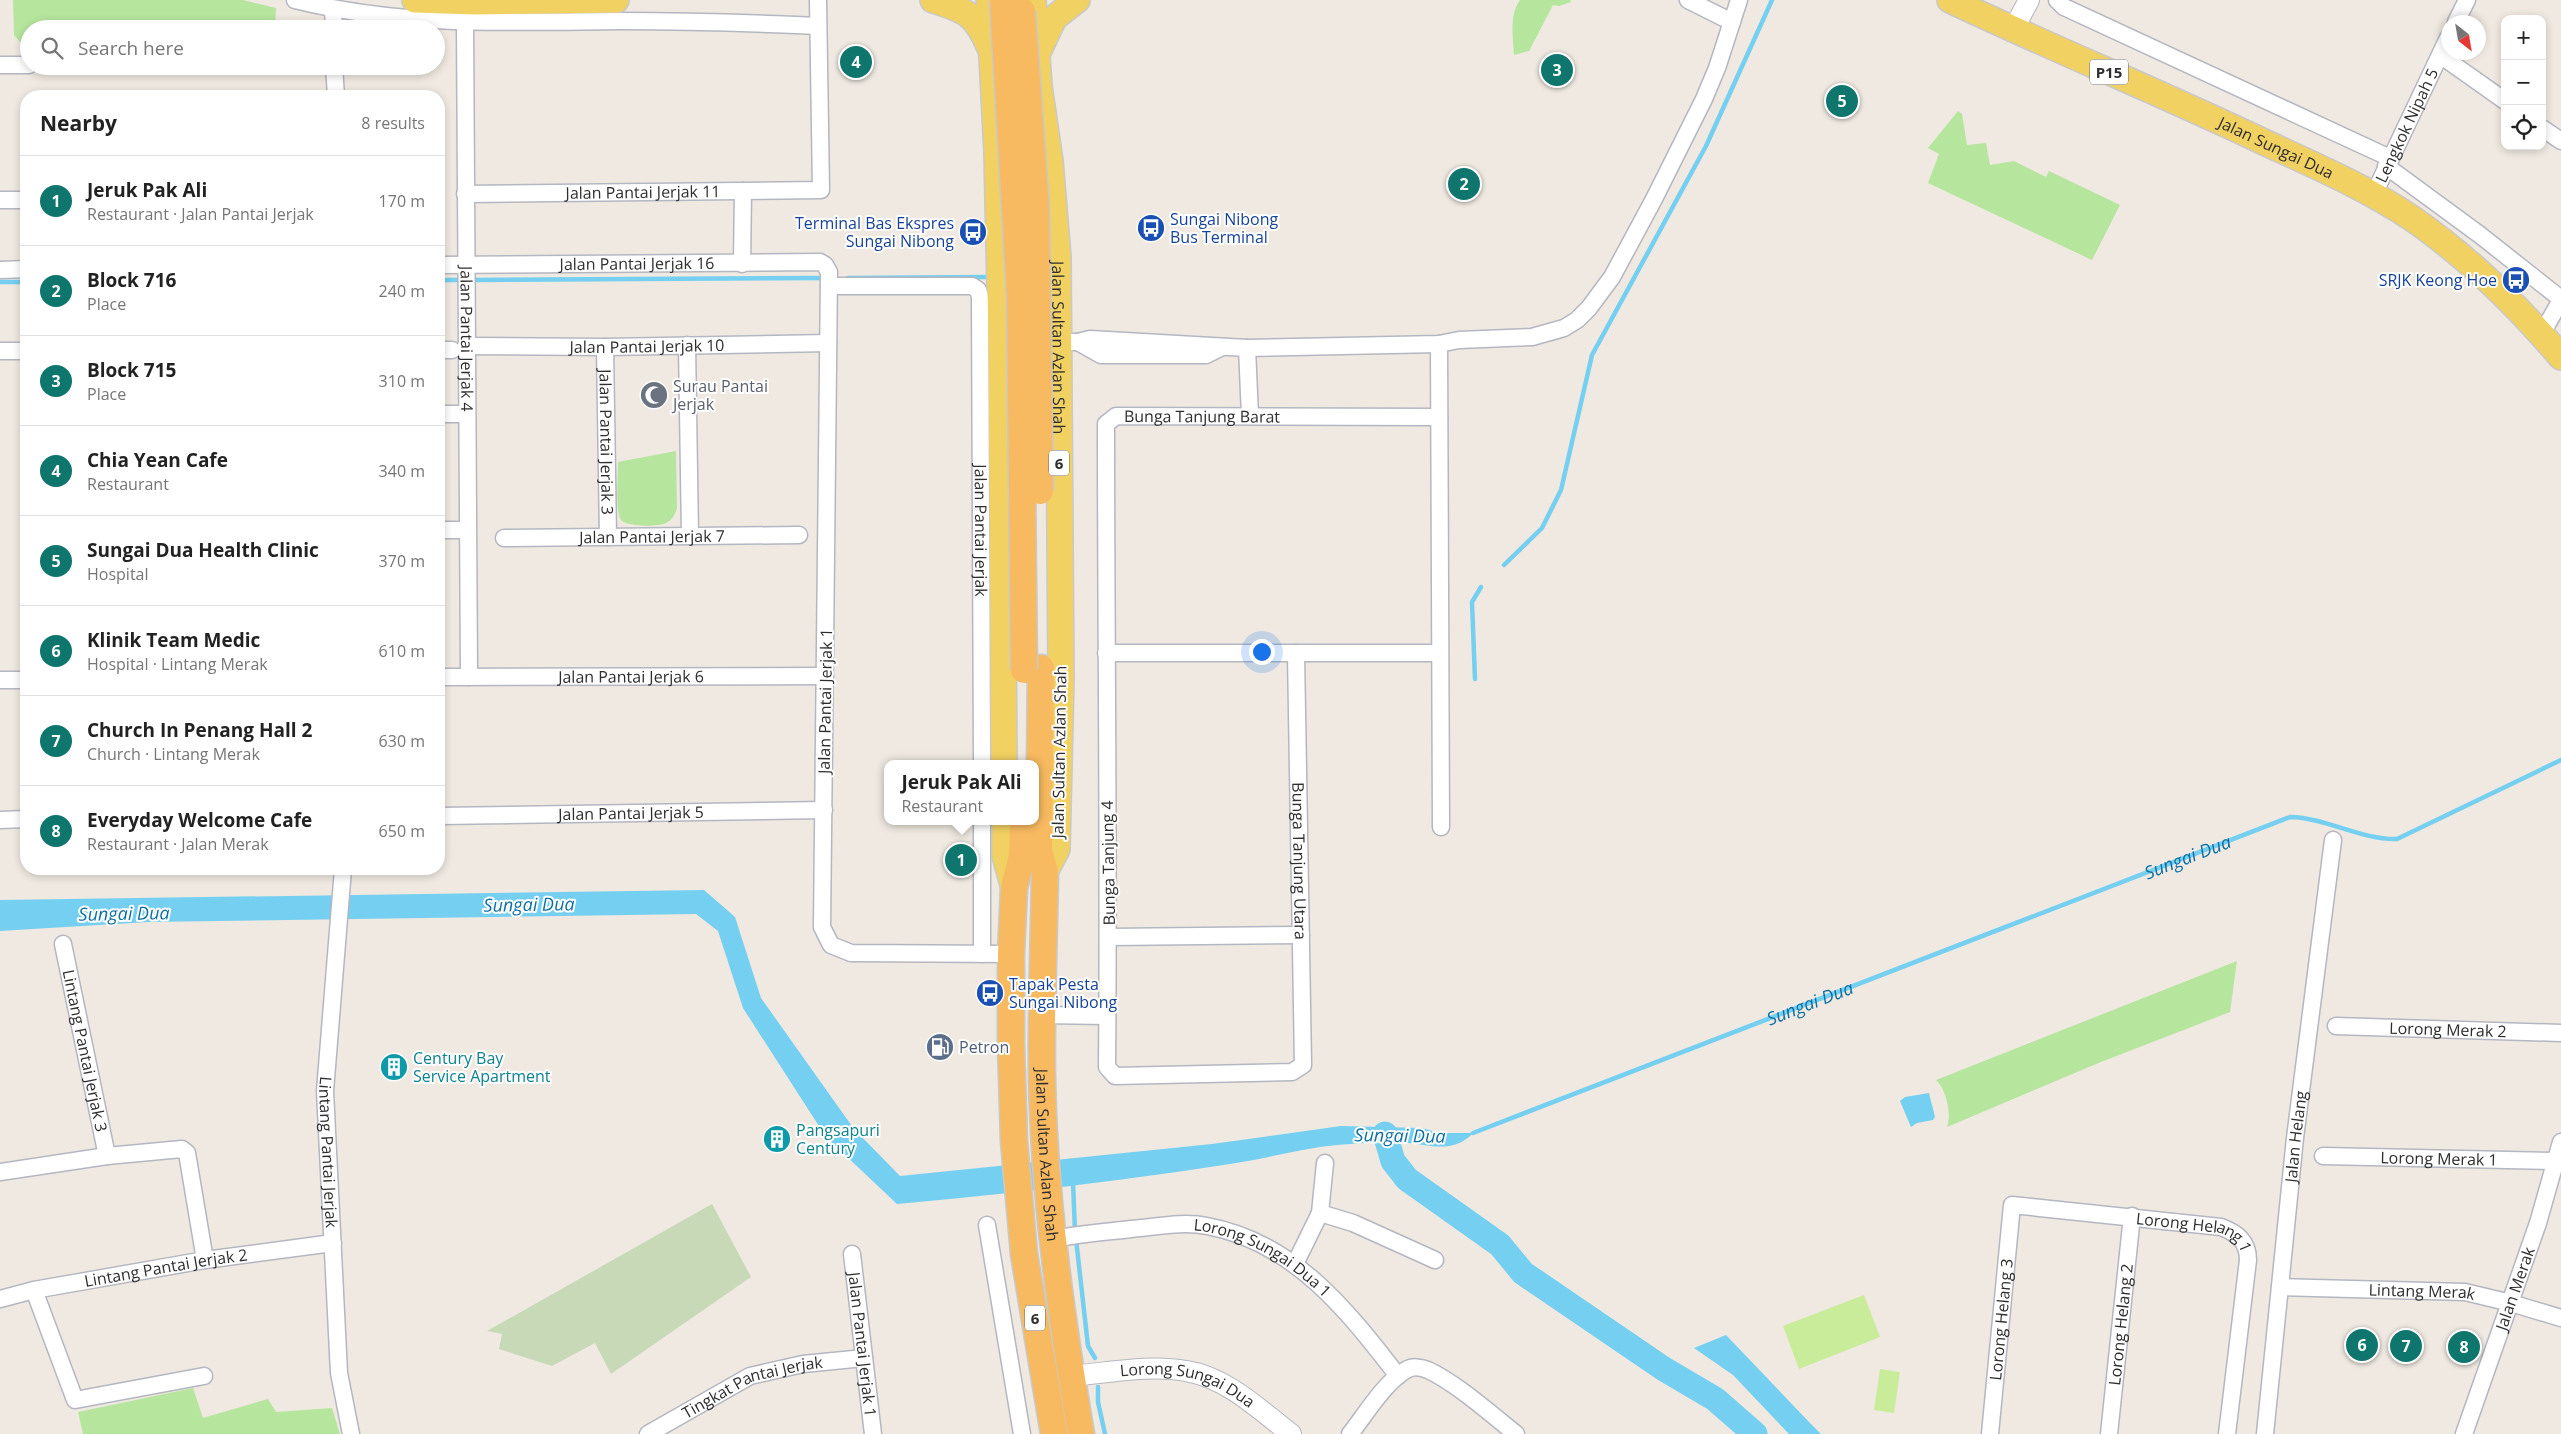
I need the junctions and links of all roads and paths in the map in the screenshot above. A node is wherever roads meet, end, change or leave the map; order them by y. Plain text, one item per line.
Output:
1 (295, 0) edge
2 (415, 0) edge
3 (616, 0) edge
4 (818, 0) edge
5 (933, 0) edge
6 (989, 0) edge
7 (1003, 0) edge
8 (1022, 0) edge
9 (1033, 0) edge
10 (1077, 0) edge
11 (1688, 0) edge
12 (1739, 0) edge
13 (1950, 0) edge
14 (2029, 0) edge
15 (2056, 0) edge
16 (2467, 0) edge
17 (463, 8) edge
18 (333, 10) junction
19 (2460, 15) edge
20 (334, 20) edge
21 (1732, 22) junction
22 (818, 26) junction
23 (2013, 30) junction
24 (1037, 53) junction
25 (2440, 55) joint
26 (994, 58) junction
27 (20, 64) edge
28 (0, 65) edge
29 (335, 75) edge
30 (336, 90) edge
31 (2501, 98) edge
32 (2546, 131) edge
33 (2561, 141) edge
34 (2388, 162) junction
35 (743, 191) junction
36 (997, 192) junction
37 (1053, 193) junction
38 (465, 194) junction
39 (2374, 194) junction
40 (0, 200) edge
41 (20, 200) edge
42 (742, 264) junction
43 (445, 266) edge
44 (20, 269) edge
45 (0, 270) edge
46 (466, 271) junction
47 (829, 279) junction
48 (2561, 300) edge
49 (2541, 335) junction
50 (1068, 342) junction
51 (828, 343) junction
52 (1439, 344) junction
53 (687, 345) junction
54 (605, 347) junction
55 (1247, 348) junction
56 (452, 349) edge
57 (0, 351) edge
58 (20, 351) edge
59 (2561, 357) edge
60 (445, 414) edge
61 (466, 414) junction
62 (1250, 416) junction
63 (1439, 416) junction
64 (445, 530) edge
65 (468, 530) junction
66 (690, 536) junction
67 (799, 536) dead end
68 (608, 537) junction
69 (504, 538) dead end
70 (1106, 653) junction
71 (1296, 653) junction
72 (1439, 653) junction
73 (1032, 669) junction
74 (825, 676) junction
75 (445, 677) edge
76 (469, 677) junction
77 (0, 680) edge
78 (20, 680) edge
79 (982, 760) edge
80 (1004, 760) edge
81 (1023, 760) edge
82 (1036, 760) edge
83 (824, 810) junction
84 (445, 816) edge
85 (20, 819) edge
86 (0, 820) edge
87 (982, 825) edge
88 (1005, 825) edge
89 (1023, 825) edge
90 (1038, 825) edge
91 (1441, 827) dead end
92 (2333, 840) dead end
93 (1046, 872) junction
94 (343, 875) edge
95 (1014, 888) junction
96 (1301, 935) junction
97 (1108, 937) junction
98 (64, 944) dead end
99 (982, 954) junction
100 (1012, 954) junction
101 (1042, 1015) junction
102 (1107, 1016) junction
103 (2336, 1026) dead end
104 (2561, 1032) edge
105 (1110, 1073) joint
106 (2561, 1142) edge
107 (106, 1156) junction
108 (2323, 1156) dead end
109 (2556, 1161) junction
110 (1325, 1163) dead end
111 (0, 1172) edge
112 (2012, 1205) joint
113 (1320, 1213) junction
114 (2132, 1216) junction
115 (987, 1225) dead end
116 (1069, 1236) junction
117 (333, 1243) junction
118 (852, 1254) dead end
119 (205, 1260) junction
120 (1435, 1260) dead end
121 (1296, 1264) junction
122 (2280, 1287) junction
123 (34, 1290) junction
124 (0, 1299) edge
125 (2511, 1303) junction
126 (2561, 1318) edge
127 (864, 1358) junction
128 (204, 1376) dead end
129 (1071, 1376) junction
130 (1398, 1376) junction
131 (351, 1434) edge
132 (648, 1434) edge
133 (872, 1434) edge
134 (1022, 1434) edge
135 (1054, 1434) edge
136 (1081, 1434) edge
137 (1291, 1434) edge
138 (1350, 1434) edge
139 (1516, 1434) edge
140 (1990, 1434) edge
141 (2109, 1434) edge
142 (2227, 1434) edge
143 (2265, 1434) edge
144 (2464, 1434) edge

1 - 18 street
2 - 17 main road
3 - 17 main road
4 - 22 street
5 - 26 main road
6 - 26 main road
7 - 73 highway, Jalan Sultan Azlan Shah / 6, bridge
8 - 73 highway, Jalan Sultan Azlan Shah / 6, bridge
9 - 24 main road, Jalan Sultan Azlan Shah / 6
10 - 24 main road
11 - 21 street
12 - 21 street
13 - 23 main road, Jalan Sungai Dua / P15
14 - 23 street
15 - 34 street
16 - 19 street
17 - 18 street
17 - 22 street
17 - 38 street, Jalan Pantai Jerjak 4
18 - 20 street
21 - 52 street
22 - 35 street, Jalan Pantai Jerjak 11
23 - 39 main road, Jalan Sungai Dua / P15
24 - 37 main road, Jalan Sultan Azlan Shah / 6
25 - 31 street, Lengkok Nipah 5
25 - 34 street, Lengkok Nipah 5
26 - 36 main road
27 - 28 street
29 - 30 street
32 - 33 street
34 - 39 street, Lengkok Nipah 5
34 - 48 street
35 - 38 street, Jalan Pantai Jerjak 11
35 - 42 street
36 - 37 main road
36 - 80 main road
37 - 50 main road, Jalan Sultan Azlan Shah / 6
38 - 46 street, Jalan Pantai Jerjak 4
39 - 49 main road, Jalan Sungai Dua / P15
40 - 41 street
42 - 46 street, Jalan Pantai Jerjak 16
42 - 47 street, Jalan Pantai Jerjak 16
43 - 46 street, Jalan Pantai Jerjak 16
44 - 45 street
46 - 56 street, Jalan Pantai Jerjak 4
47 - 51 street, Jalan Pantai Jerjak 1
47 - 79 street, Jalan Pantai Jerjak
48 - 49 street
49 - 59 main road, Jalan Sungai Dua / P15
50 - 55 street
50 - 93 main road, Jalan Sultan Azlan Shah / 6
51 - 53 street, Jalan Pantai Jerjak 10
51 - 74 street, Jalan Pantai Jerjak 1
52 - 55 street
52 - 63 street
53 - 54 street, Jalan Pantai Jerjak 10
53 - 66 street
54 - 56 street, Jalan Pantai Jerjak 10
54 - 68 street, Jalan Pantai Jerjak 3
55 - 62 street
56 - 61 street, Jalan Pantai Jerjak 4
57 - 58 street
60 - 61 street
61 - 65 street, Jalan Pantai Jerjak 4
62 - 63 street, Bunga Tanjung Barat
62 - 70 street, Bunga Tanjung Barat
63 - 72 street
64 - 65 street
65 - 76 street, Jalan Pantai Jerjak 4
66 - 67 street, Jalan Pantai Jerjak 7
66 - 68 street, Jalan Pantai Jerjak 7
68 - 69 street, Jalan Pantai Jerjak 7
70 - 71 street
70 - 97 street, Bunga Tanjung 4
71 - 72 street
71 - 96 street, Bunga Tanjung Utara
72 - 91 street
73 - 81 highway, Jalan Sultan Azlan Shah / 6
73 - 82 highway, Jalan Sultan Azlan Shah / 6
74 - 76 street, Jalan Pantai Jerjak 6
74 - 83 street, Jalan Pantai Jerjak 1
75 - 76 street, Jalan Pantai Jerjak 6
77 - 78 street
83 - 84 street, Jalan Pantai Jerjak 5
83 - 99 street, Jalan Pantai Jerjak 1
85 - 86 street
87 - 99 street
88 - 95 main road, Jalan Sultan Azlan Shah / 6
89 - 95 highway, Jalan Sultan Azlan Shah / 6
90 - 93 highway, Jalan Sultan Azlan Shah / 6
92 - 122 street, Jalan Helang
93 - 101 highway, Jalan Sultan Azlan Shah / 6
94 - 117 street, Lintang Pantai Jerjak
95 - 100 highway, Jalan Sultan Azlan Shah / 6
96 - 97 street
96 - 105 street, Bunga Tanjung Utara
97 - 102 street, Bunga Tanjung 4
98 - 107 street, Lintang Pantai Jerjak 3
99 - 100 street, Jalan Pantai Jerjak 1
100 - 135 highway, Jalan Sultan Azlan Shah / 6
101 - 102 street
101 - 116 highway, Jalan Sultan Azlan Shah / 6
102 - 105 street, Bunga Tanjung 4
103 - 104 street, Lorong Merak 2
106 - 109 street, Jalan Merak
107 - 111 street
107 - 119 street
108 - 109 street, Lorong Merak 1
109 - 125 street, Jalan Merak
110 - 113 street
112 - 114 street, Lorong Helang 1
112 - 140 street, Lorong Helang 3
113 - 120 street
113 - 121 street
114 - 141 street, Lorong Helang 2
114 - 142 street, Lorong Helang 1
115 - 134 street
116 - 121 street, Lorong Sungai Dua 1
116 - 129 highway, Jalan Sultan Azlan Shah / 6
117 - 119 street, Lintang Pantai Jerjak 2
117 - 131 street, Lintang Pantai Jerjak
118 - 127 street, Jalan Pantai Jerjak 1
119 - 123 street, Lintang Pantai Jerjak 2
121 - 130 street, Lorong Sungai Dua 1
122 - 125 street, Lintang Merak
122 - 143 street, Jalan Helang
123 - 124 street, Lintang Pantai Jerjak 2
123 - 128 street
125 - 126 street, Lintang Merak
125 - 144 street, Jalan Merak
127 - 132 street, Tingkat Pantai Jerjak
127 - 133 street, Jalan Pantai Jerjak 1
129 - 136 highway, Jalan Sultan Azlan Shah / 6
129 - 137 street, Lorong Sungai Dua
130 - 138 street
130 - 139 street

